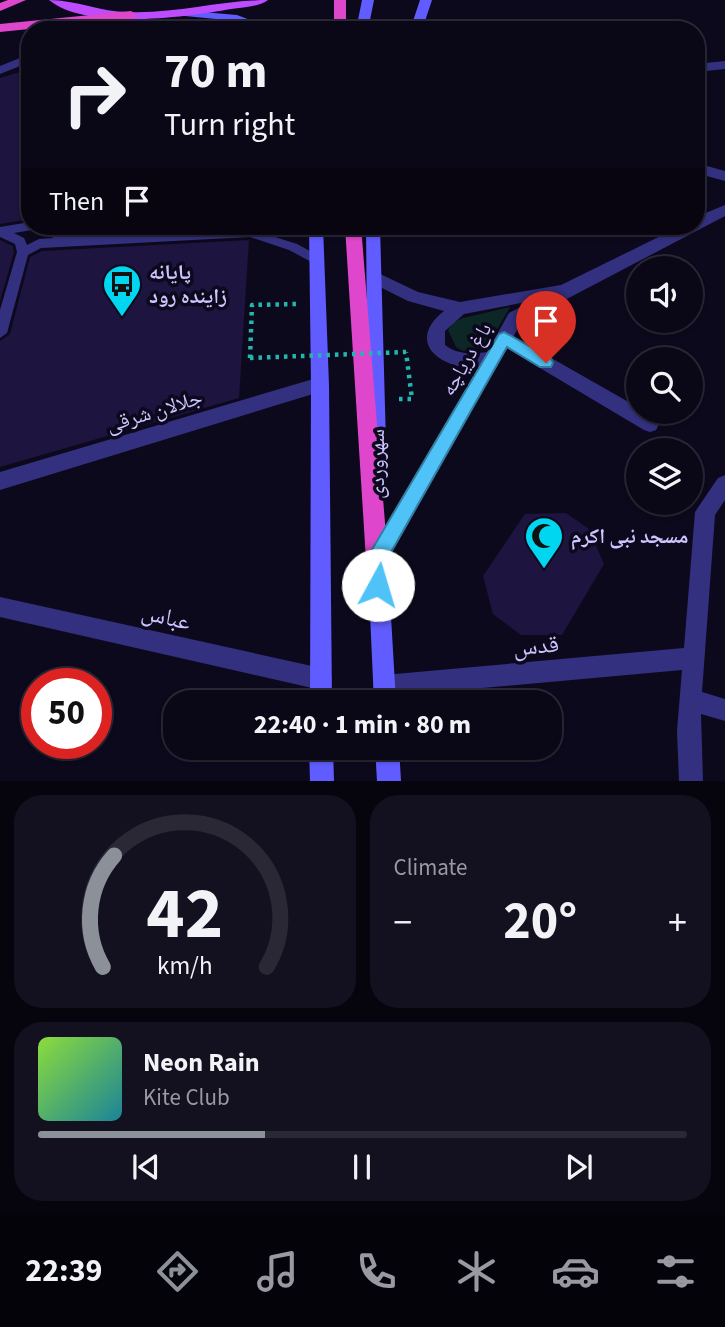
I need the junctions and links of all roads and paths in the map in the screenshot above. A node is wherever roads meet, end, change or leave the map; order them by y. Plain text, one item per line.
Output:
1 (20, 0) edge
2 (262, 0) edge
3 (340, 0) edge
4 (368, 0) edge
5 (425, 0) edge
6 (58, 2) edge
7 (0, 6) edge
8 (172, 13) junction
9 (131, 15) junction
10 (71, 21) edge
11 (251, 21) edge
12 (340, 21) edge
13 (364, 21) edge
14 (419, 21) edge
15 (21, 26) edge
16 (0, 28) edge
17 (21, 62) edge
18 (725, 65) edge
19 (705, 67) edge
20 (0, 70) edge
21 (705, 170) edge
22 (725, 176) edge
23 (725, 210) edge
24 (705, 220) edge
25 (21, 228) edge
26 (0, 232) edge
27 (57, 235) edge
28 (209, 235) edge
29 (256, 235) edge
30 (316, 235) edge
31 (354, 235) edge
32 (374, 235) edge
33 (675, 235) edge
34 (65, 242) junction
35 (23, 252) junction
36 (317, 260) junction
37 (376, 278) junction
38 (571, 287) junction
39 (319, 303) junction
40 (460, 308) junction
41 (0, 333) edge
42 (504, 338) junction
43 (492, 358) junction
44 (320, 384) junction
45 (412, 399) dead end
46 (626, 410) edge
47 (0, 481) edge
48 (725, 484) edge
49 (377, 559) junction
50 (0, 607) edge
51 (693, 658) junction
52 (321, 679) junction
53 (321, 690) edge
54 (384, 690) edge
55 (418, 690) edge
56 (690, 699) junction
57 (725, 710) edge
58 (321, 760) edge
59 (388, 760) edge
60 (321, 781) edge
61 (389, 781) edge
62 (691, 781) edge

1 - 7 highway
2 - 8 main road
3 - 12 highway
4 - 13 main road
5 - 14 main road
6 - 9 main road
8 - 9 main road
8 - 11 main road
9 - 10 highway
15 - 16 highway
17 - 20 street
18 - 19 street
21 - 22 street
23 - 24 street, باغ دریاچه
25 - 26 lane
26 - 35 lane
27 - 34 lane
28 - 34 lane
29 - 36 lane
30 - 36 main road
31 - 49 highway
32 - 37 main road, سهروردی
33 - 38 street, باغ دریاچه
34 - 35 lane
35 - 41 lane
36 - 39 main road
37 - 40 street
37 - 49 main road, سهروردی
38 - 40 street
38 - 42 street, باغ دریاچه
39 - 44 main road
39 - 45 path, bridge
40 - 43 street
42 - 43 street, باغ دریاچه
42 - 46 street
43 - 49 street, باغ دریاچه
44 - 47 street, جلالان شرقی
44 - 52 main road
48 - 51 street
49 - 54 main road, سهروردی
50 - 52 street, عباس
51 - 55 street, قدس
51 - 56 street
52 - 53 main road
56 - 57 street
56 - 62 street
58 - 60 main road
59 - 61 main road

